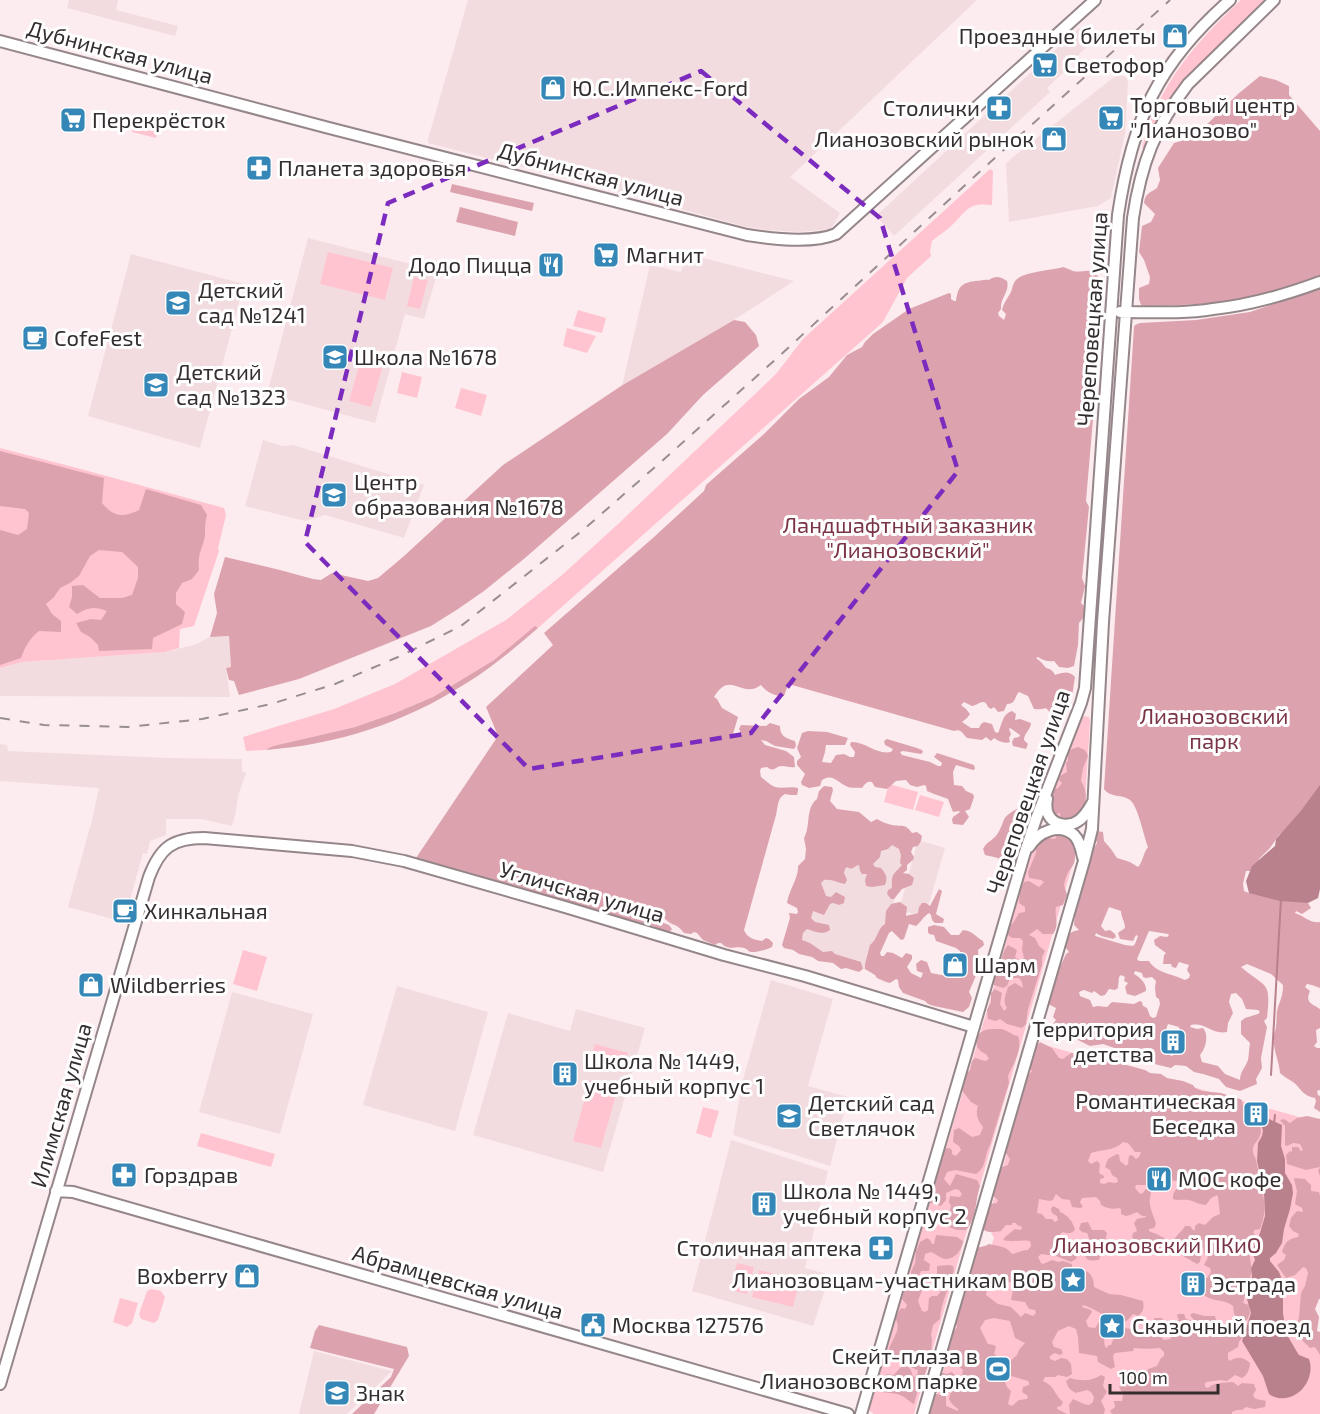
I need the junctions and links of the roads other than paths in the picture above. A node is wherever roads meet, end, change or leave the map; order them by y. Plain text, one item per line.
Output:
1 (1095, 0) edge
2 (1230, 0) edge
3 (1274, 0) edge
4 (0, 41) edge
5 (1320, 282) edge
6 (1111, 312) junction
7 (1126, 312) junction
8 (1047, 790) junction
9 (1094, 800) junction
10 (172, 844) joint
11 (1024, 855) junction
12 (1084, 861) junction
13 (974, 1027) junction
14 (56, 1191) junction
15 (0, 1384) edge
16 (848, 1414) edge
17 (861, 1414) edge
18 (923, 1414) edge

1 - 4 street, Дубнинская улица
2 - 6 street, Череповецкая улица
3 - 7 street, Череповецкая улица
5 - 7 street
6 - 7 street
6 - 8 street, Череповецкая улица
7 - 9 street, Череповецкая улица
8 - 9 street
8 - 11 street, Череповецкая улица
9 - 12 street, Череповецкая улица
10 - 13 street, Угличская улица
10 - 14 street, Илимская улица
11 - 12 street
11 - 13 street, Череповецкая улица
12 - 18 street, Череповецкая улица
13 - 17 street, Череповецкая улица
14 - 15 street, Илимская улица
14 - 16 street, Абрамцевская улица

